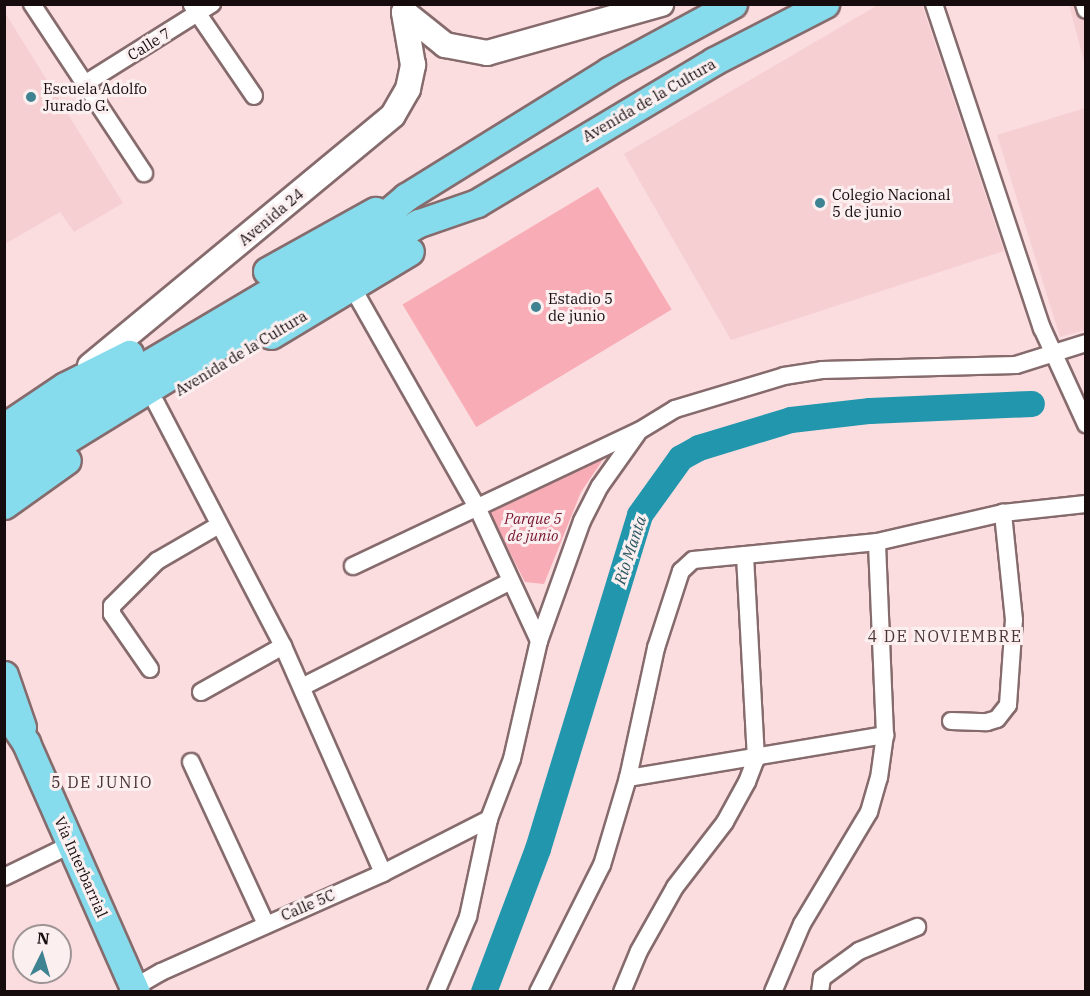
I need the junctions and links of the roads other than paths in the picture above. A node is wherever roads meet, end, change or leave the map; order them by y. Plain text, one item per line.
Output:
1 (32, 4) edge
2 (212, 4) edge
3 (661, 4) edge
4 (733, 4) edge
5 (825, 4) edge
6 (934, 4) edge
7 (1084, 4) edge
8 (195, 9) edge
9 (401, 9) edge
10 (1086, 10) edge
11 (86, 83) junction
12 (254, 96) dead end
13 (144, 172) dead end
14 (406, 197) junction
15 (477, 203) junction
16 (358, 250) junction
17 (352, 287) junction
18 (1086, 343) edge
19 (1053, 353) junction
20 (65, 386) junction
21 (156, 403) junction
22 (1086, 424) edge
23 (4, 427) edge
24 (639, 431) junction
25 (4, 449) edge
26 (43, 476) junction
27 (4, 478) edge
28 (1086, 504) edge
29 (4, 505) edge
30 (476, 505) junction
31 (1003, 513) junction
32 (219, 525) junction
33 (4, 527) edge
34 (877, 542) junction
35 (745, 555) junction
36 (353, 566) dead end
37 (511, 581) junction
38 (539, 641) junction
39 (283, 646) junction
40 (150, 669) dead end
41 (4, 675) edge
42 (302, 687) junction
43 (201, 692) dead end
44 (4, 710) edge
45 (951, 721) dead end
46 (885, 735) junction
47 (26, 743) junction
48 (756, 759) junction
49 (191, 762) dead end
50 (628, 778) junction
51 (489, 819) junction
52 (72, 844) junction
53 (383, 873) junction
54 (4, 877) edge
55 (266, 924) junction
56 (917, 927) dead end
57 (132, 990) edge
58 (436, 992) edge
59 (538, 992) edge
60 (622, 992) edge
61 (773, 992) edge
62 (820, 992) edge

1 - 11 street
2 - 8 street, Calle 7
3 - 9 main road, Avenida 24
4 - 14 main road, Avenida de la Cultura
5 - 15 main road, Avenida de la Cultura
6 - 19 street
7 - 10 street
8 - 11 street, Calle 7
8 - 12 street
9 - 20 main road, Avenida 24
11 - 13 street
14 - 16 main road, Avenida de la Cultura
14 - 20 main road, Avenida de la Cultura
15 - 16 main road, Avenida de la Cultura
15 - 17 main road, Avenida de la Cultura
16 - 25 main road, Avenida de la Cultura
16 - 27 main road, Avenida de la Cultura
17 - 21 main road, Avenida de la Cultura
17 - 30 street
18 - 19 street
19 - 22 street
19 - 24 street
20 - 23 main road, Avenida de la Cultura
21 - 26 main road, Avenida de la Cultura
21 - 32 street
24 - 30 street
24 - 38 street
26 - 29 main road, Avenida de la Cultura
26 - 33 main road
28 - 31 street
30 - 36 street
30 - 37 street
31 - 34 street
31 - 45 street
32 - 39 street
32 - 40 street
34 - 35 street
34 - 46 street
35 - 48 street
35 - 50 street
37 - 38 street
37 - 42 street
38 - 51 street
39 - 42 street
39 - 43 street
41 - 47 main road, Vía Interbarrial
42 - 53 street
44 - 47 main road, Vía Interbarrial
46 - 48 street
46 - 61 street
47 - 52 main road, Vía Interbarrial
48 - 50 street
48 - 60 street
49 - 55 street
50 - 59 street
51 - 53 street, Calle 5C
51 - 58 street
52 - 54 street
52 - 57 main road, Vía Interbarrial
53 - 55 street, Calle 5C
55 - 57 street, Calle 5C
56 - 62 street

